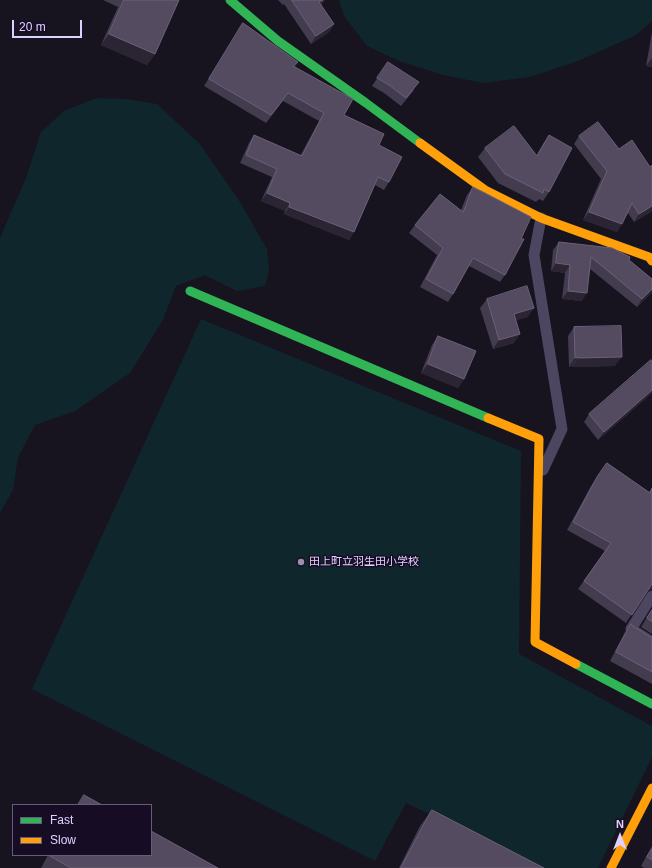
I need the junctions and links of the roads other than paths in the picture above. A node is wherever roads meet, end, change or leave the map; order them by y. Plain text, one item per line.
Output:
1 (230, 0) edge
2 (541, 218) junction
3 (652, 261) edge
4 (190, 290) dead end
5 (538, 483) junction
6 (652, 596) edge
7 (652, 642) edge
8 (652, 704) edge
9 (652, 788) edge
10 (611, 868) edge

1 - 2 street
2 - 3 street
2 - 5 lane
4 - 5 street
5 - 8 street
6 - 7 lane
9 - 10 street

